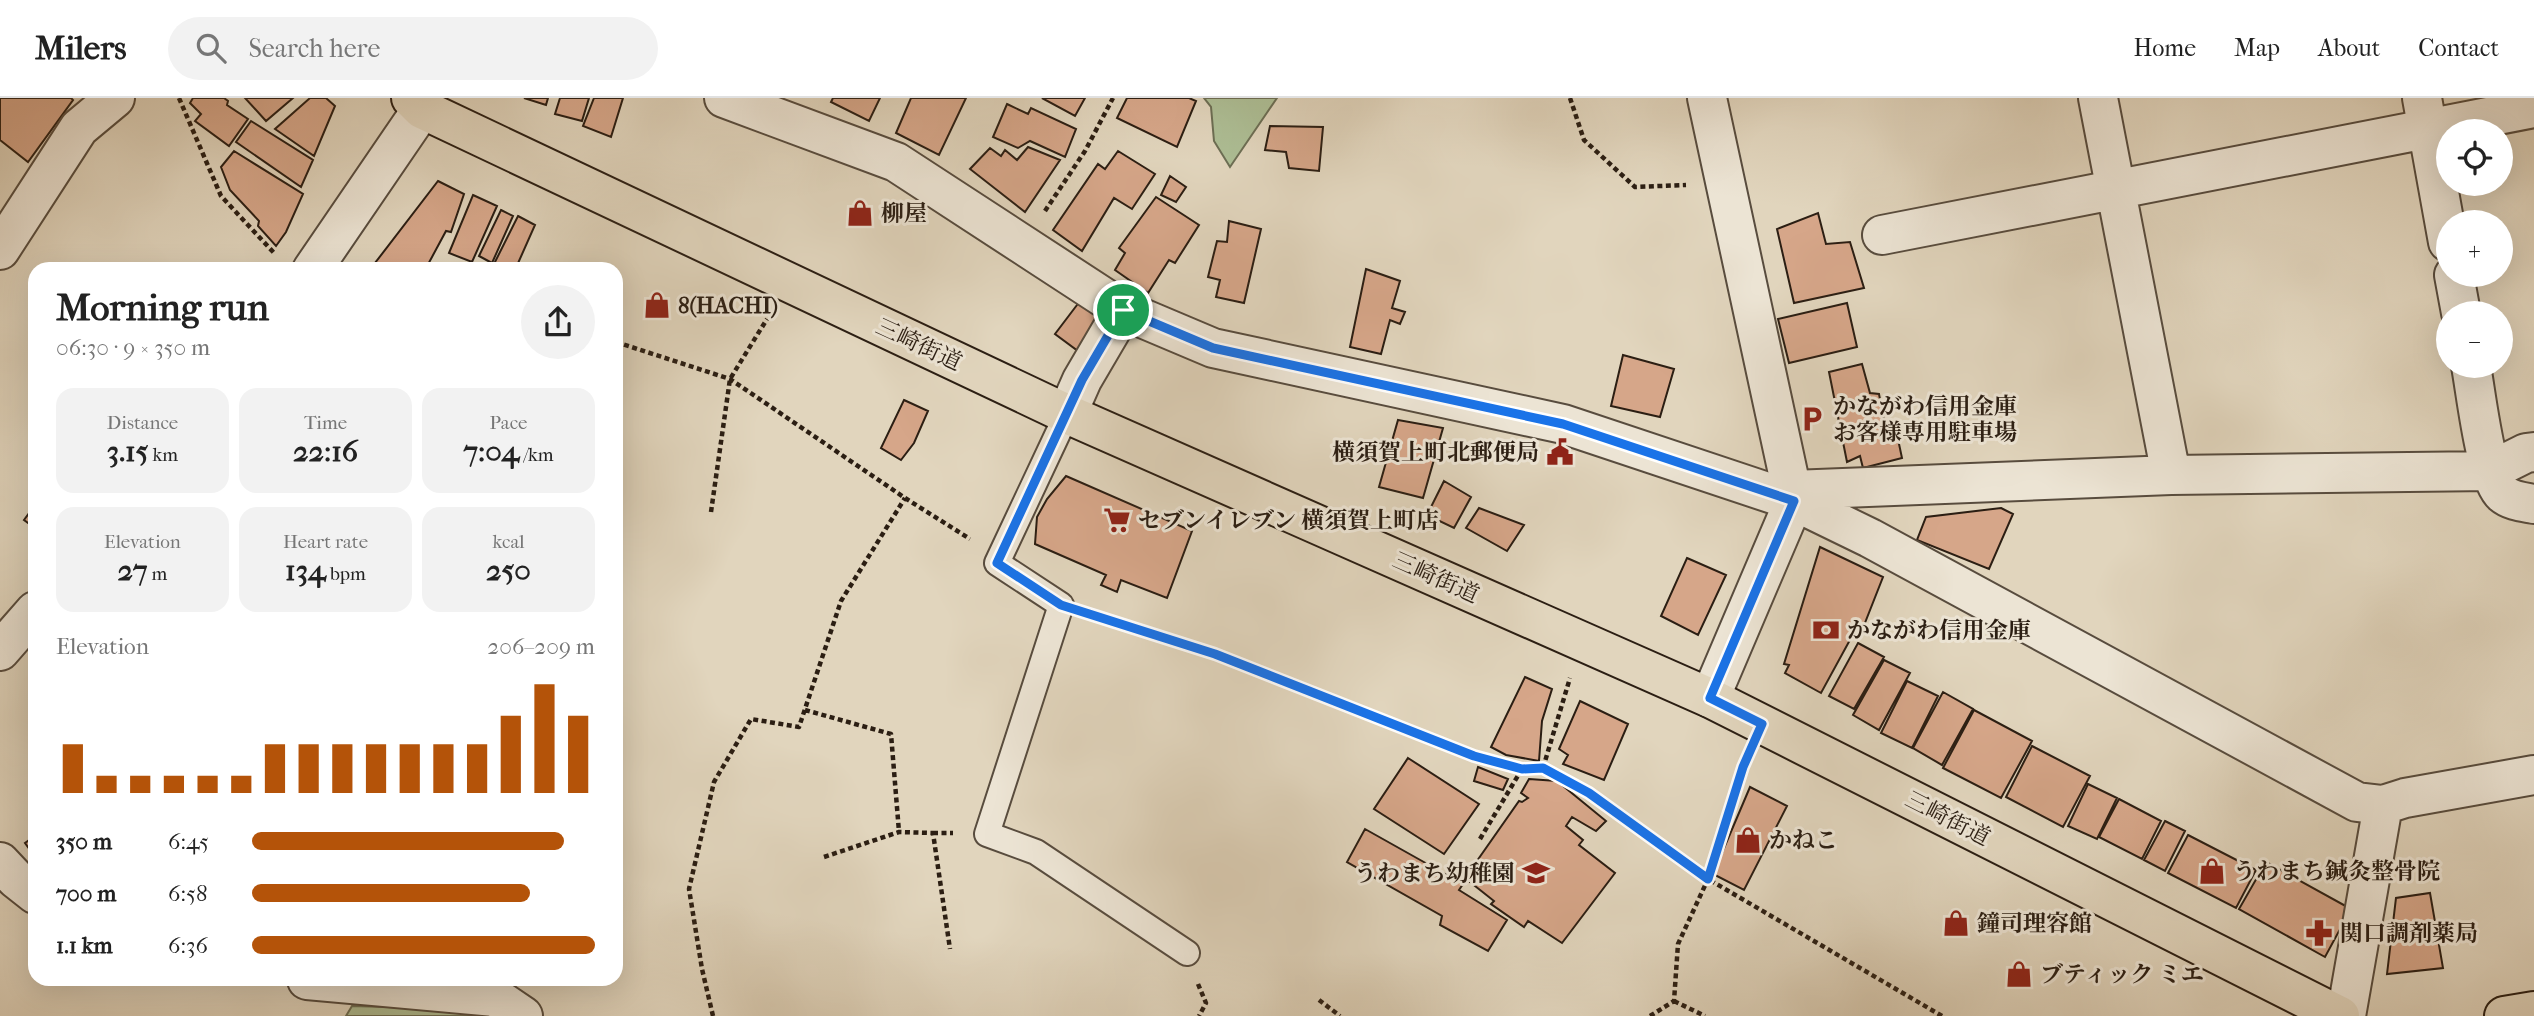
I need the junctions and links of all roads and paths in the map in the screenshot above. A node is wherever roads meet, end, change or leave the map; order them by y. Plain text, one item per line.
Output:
1 (115, 98) edge
2 (179, 98) edge
3 (724, 98) edge
4 (1113, 98) edge
5 (1570, 98) edge
6 (1707, 98) edge
7 (2098, 98) edge
8 (416, 103) edge
9 (2534, 108) edge
10 (2425, 113) edge
11 (1725, 184) junction
12 (2116, 190) junction
13 (2442, 210) edge
14 (1882, 235) dead end
15 (1023, 244) junction
16 (0, 250) edge
17 (294, 262) edge
18 (299, 262) edge
19 (1123, 310) junction
20 (767, 319) dead end
21 (623, 344) edge
22 (2473, 378) edge
23 (730, 379) junction
24 (1067, 414) junction
25 (2534, 452) edge
26 (2490, 471) junction
27 (2171, 475) junction
28 (1793, 496) junction
29 (905, 498) junction
30 (2534, 504) edge
31 (711, 512) dead end
32 (997, 563) junction
33 (1061, 605) junction
34 (28, 619) edge
35 (1581, 641) junction
36 (0, 651) edge
37 (1710, 698) junction
38 (805, 710) junction
39 (1762, 724) junction
40 (1543, 768) junction
41 (1522, 769) junction
42 (2534, 775) edge
43 (2383, 805) junction
44 (899, 832) junction
45 (1480, 839) dead end
46 (824, 857) dead end
47 (0, 862) edge
48 (1708, 879) junction
49 (28, 888) edge
50 (950, 949) dead end
51 (1187, 953) dead end
52 (373, 986) edge
53 (1319, 1000) dead end
54 (1674, 1001) junction
55 (2534, 1011) edge
56 (523, 1016) edge
57 (713, 1016) edge
58 (1340, 1016) edge
59 (1650, 1016) edge
60 (1705, 1016) edge
61 (1942, 1016) edge
62 (2343, 1016) edge
63 (2504, 1016) edge

1 - 16 street
2 - 17 path
3 - 15 street
4 - 15 path
5 - 11 path
6 - 11 street
7 - 12 street
8 - 18 street
8 - 24 main road, 三崎街道
9 - 10 street
10 - 12 street
10 - 13 street
11 - 28 street
12 - 14 street
12 - 27 street
15 - 19 street
19 - 24 street
19 - 28 street
20 - 23 path
21 - 23 path
22 - 26 street
23 - 29 path
23 - 31 path
24 - 32 lane
24 - 35 main road, 三崎街道
25 - 26 street
26 - 27 street
26 - 30 street
27 - 28 street
28 - 37 street
28 - 43 street
29 - 32 path
29 - 38 path
32 - 33 lane
33 - 41 path
33 - 51 lane
34 - 36 street
35 - 37 main road, 三崎街道
35 - 40 path
37 - 39 main road, 三崎街道
38 - 44 path
38 - 57 path
39 - 48 path
39 - 62 main road, 三崎街道
40 - 41 path
40 - 48 path
41 - 45 path
42 - 43 street
43 - 62 street
44 - 46 path
44 - 50 path
47 - 49 street
48 - 54 path
48 - 61 path
52 - 56 street
53 - 58 path
54 - 59 path
54 - 60 path
55 - 63 main road

